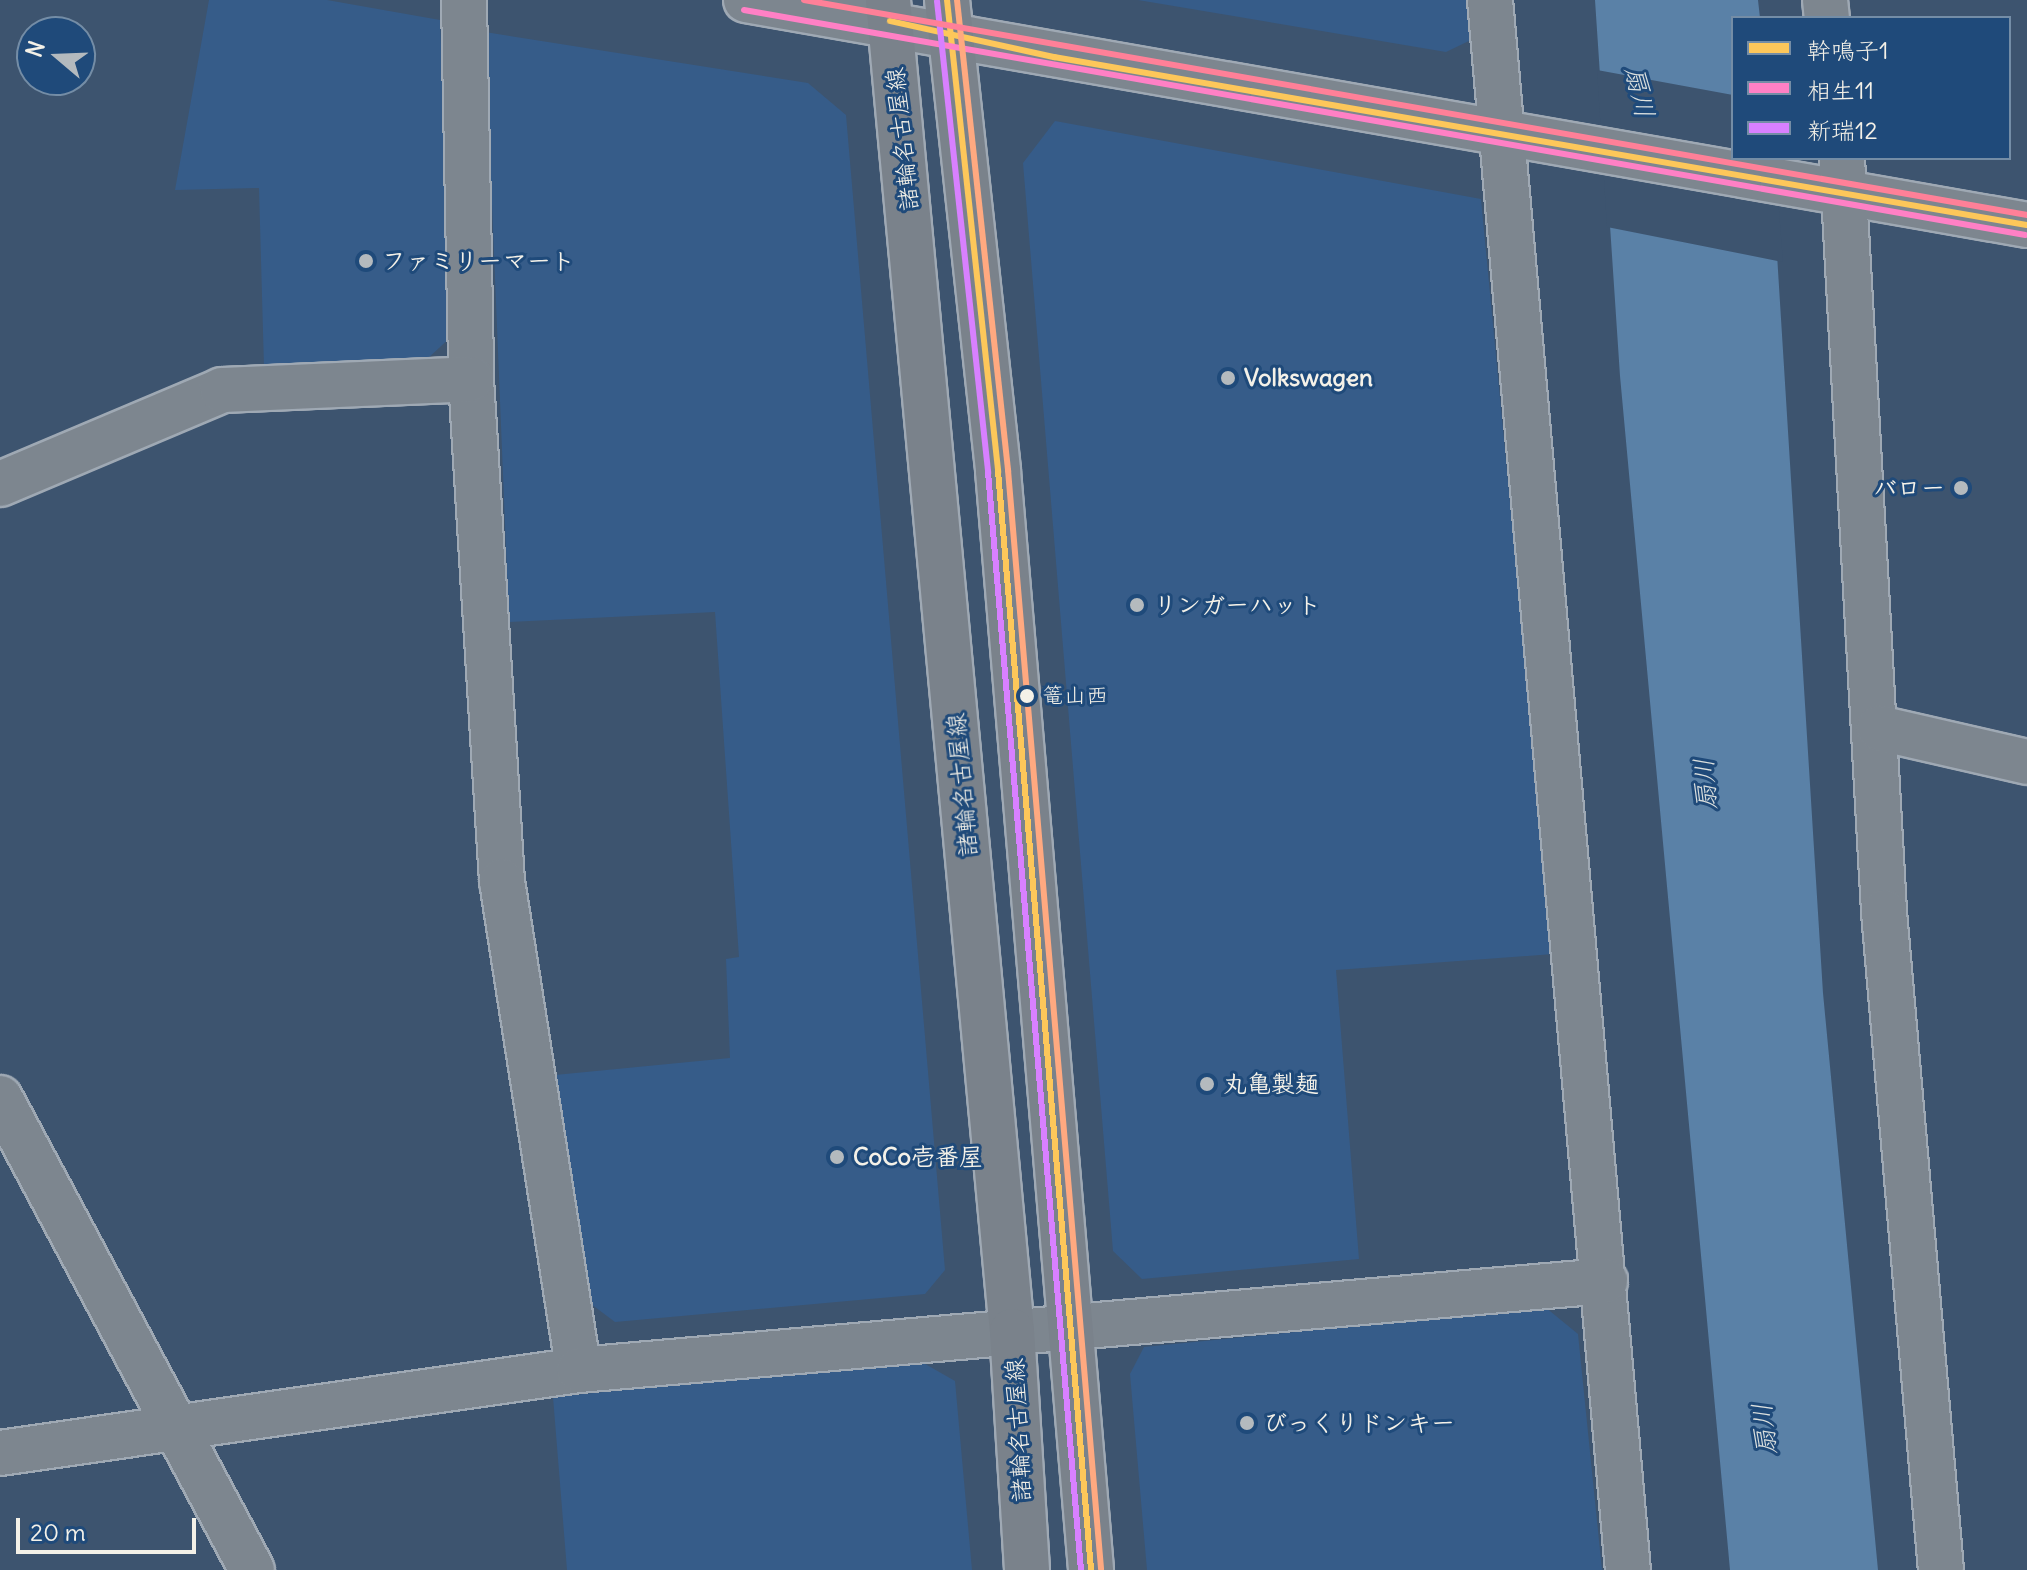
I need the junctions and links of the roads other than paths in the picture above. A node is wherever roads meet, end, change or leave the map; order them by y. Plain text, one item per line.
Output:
1 (464, 0) edge
2 (746, 0) edge
3 (1490, 0) edge
4 (889, 10) edge
5 (949, 18) edge
6 (1501, 136) junction
7 (1844, 176) edge
8 (2027, 225) edge
9 (471, 379) junction
10 (0, 484) edge
11 (1879, 728) junction
12 (2027, 762) edge
13 (0, 1098) edge
14 (1605, 1281) junction
15 (1069, 1326) junction
16 (1012, 1331) junction
17 (579, 1370) junction
18 (174, 1427) junction
19 (0, 1453) edge
20 (252, 1570) edge
21 (1027, 1570) edge
22 (1091, 1570) edge
23 (1628, 1570) edge
24 (1941, 1570) edge

1 - 9 street
2 - 4 street
3 - 6 street
4 - 5 street
4 - 16 main road, 諸輪名古屋線
5 - 6 street
5 - 15 main road
6 - 7 street
6 - 14 street
7 - 8 street
7 - 11 street
9 - 10 street
9 - 17 street
11 - 12 street
11 - 24 street
13 - 18 street
14 - 15 street
14 - 23 street
15 - 16 street
15 - 22 main road
16 - 17 street
16 - 21 main road, 諸輪名古屋線
17 - 18 street
18 - 19 street
18 - 20 street

